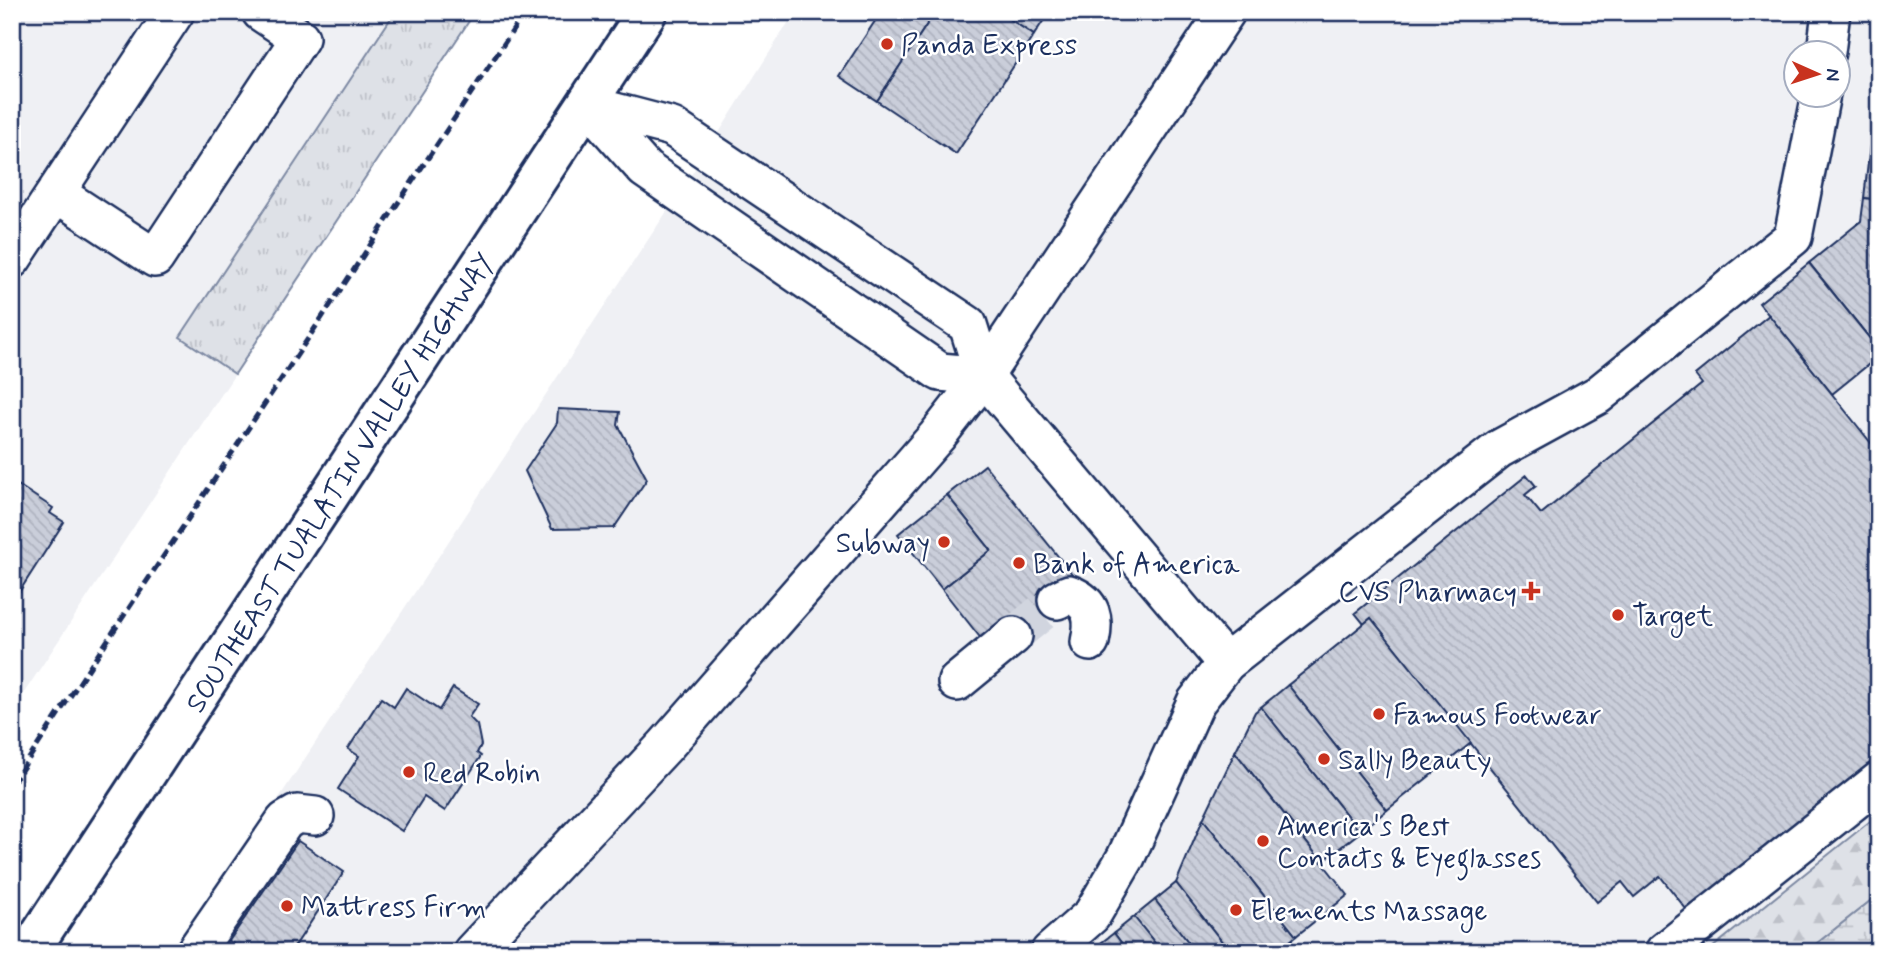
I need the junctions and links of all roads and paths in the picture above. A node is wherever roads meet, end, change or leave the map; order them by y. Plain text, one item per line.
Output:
1 (175, 12) edge
2 (261, 12) edge
3 (647, 12) edge
4 (1226, 12) edge
5 (1831, 12) edge
6 (1828, 38) edge
7 (588, 105) junction
8 (1818, 108) edge
9 (56, 193) junction
10 (12, 259) edge
11 (984, 376) junction
12 (1057, 600) dead end
13 (1013, 636) tunnel mouth
14 (1090, 642) dead end
15 (1226, 663) junction
16 (957, 682) dead end
17 (1879, 781) edge
18 (315, 816) dead end
19 (29, 952) edge
20 (195, 952) edge
21 (472, 952) edge
22 (1050, 952) edge
23 (1664, 952) edge

1 - 9 lane
2 - 9 lane
3 - 7 main road, SOUTHEAST TUALATIN VALLEY HIGHWAY
4 - 11 lane
5 - 6 lane
7 - 11 lane
7 - 11 lane
7 - 19 main road, SOUTHEAST TUALATIN VALLEY HIGHWAY
8 - 15 lane
9 - 10 lane
11 - 15 lane
11 - 21 lane
12 - 14 lane
13 - 16 lane
15 - 22 lane
17 - 23 lane
18 - 20 lane

